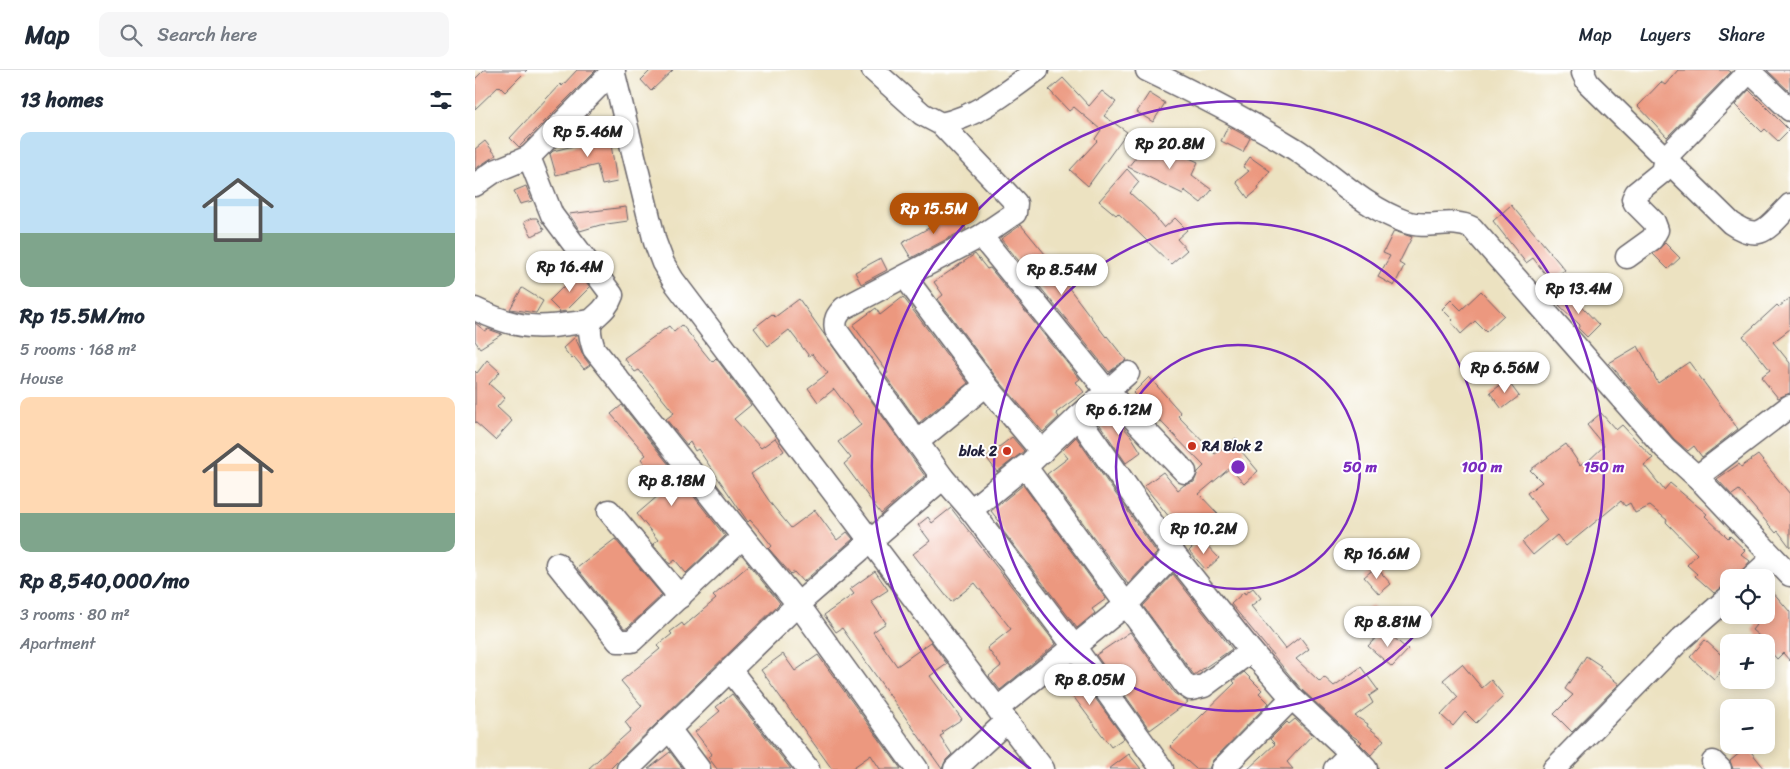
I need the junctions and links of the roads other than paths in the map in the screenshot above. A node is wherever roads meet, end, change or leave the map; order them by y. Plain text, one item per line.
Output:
1 (613, 70) edge
2 (873, 70) edge
3 (1037, 70) edge
4 (1147, 70) edge
5 (1584, 70) edge
6 (1750, 70) edge
7 (1790, 110) edge
8 (941, 124) junction
9 (529, 157) junction
10 (1665, 158) junction
11 (475, 185) edge
12 (1790, 205) edge
13 (981, 236) junction
14 (1627, 257) dead end
15 (905, 277) junction
16 (475, 309) edge
17 (591, 321) junction
18 (1128, 373) dead end
19 (986, 385) junction
20 (1107, 390) junction
21 (1790, 406) edge
22 (1078, 417) junction
23 (917, 442) junction
24 (1043, 452) junction
25 (1025, 466) junction
26 (1185, 472) dead end
27 (1697, 477) junction
28 (943, 478) junction
29 (971, 510) junction
30 (609, 511) dead end
31 (743, 537) junction
32 (870, 540) junction
33 (1174, 554) junction
34 (1783, 563) edge
35 (557, 564) dead end
36 (1770, 569) edge
37 (680, 597) junction
38 (798, 604) junction
39 (1127, 604) junction
40 (1720, 605) edge
41 (1073, 645) junction
42 (1251, 651) junction
43 (730, 670) junction
44 (1292, 698) junction
45 (1003, 714) junction
46 (669, 729) junction
47 (1359, 761) edge
48 (627, 769) edge
49 (699, 769) edge
50 (808, 769) edge
51 (917, 769) edge
52 (955, 769) edge
53 (1043, 769) edge
54 (1162, 769) edge
55 (1222, 769) edge
56 (1335, 769) edge
57 (1554, 769) edge

1 - 9 street
1 - 32 street
2 - 8 street
3 - 8 street
4 - 27 street
5 - 10 street
6 - 7 street
6 - 10 street
8 - 13 street
9 - 11 street
9 - 17 street
10 - 12 street
10 - 14 street
13 - 15 street
13 - 20 street
15 - 19 street
15 - 23 street
16 - 17 street
17 - 31 street
18 - 20 street
19 - 23 street
19 - 24 street
20 - 22 street
20 - 26 street
21 - 27 street
22 - 24 street
22 - 33 street
23 - 28 street
24 - 25 street
25 - 29 street
25 - 39 street
27 - 34 street
28 - 29 street
28 - 32 street
29 - 41 street
30 - 37 street
31 - 37 street
31 - 38 street
32 - 38 street
32 - 45 street
33 - 39 street
33 - 42 street
34 - 36 street
35 - 37 street
38 - 43 street
38 - 51 street
39 - 41 street
39 - 42 street
40 - 57 street
41 - 45 street
41 - 54 street
42 - 44 street
43 - 46 street
43 - 50 street
44 - 47 street
44 - 55 street
45 - 52 street
45 - 53 street
46 - 48 street
46 - 49 street
47 - 56 street

